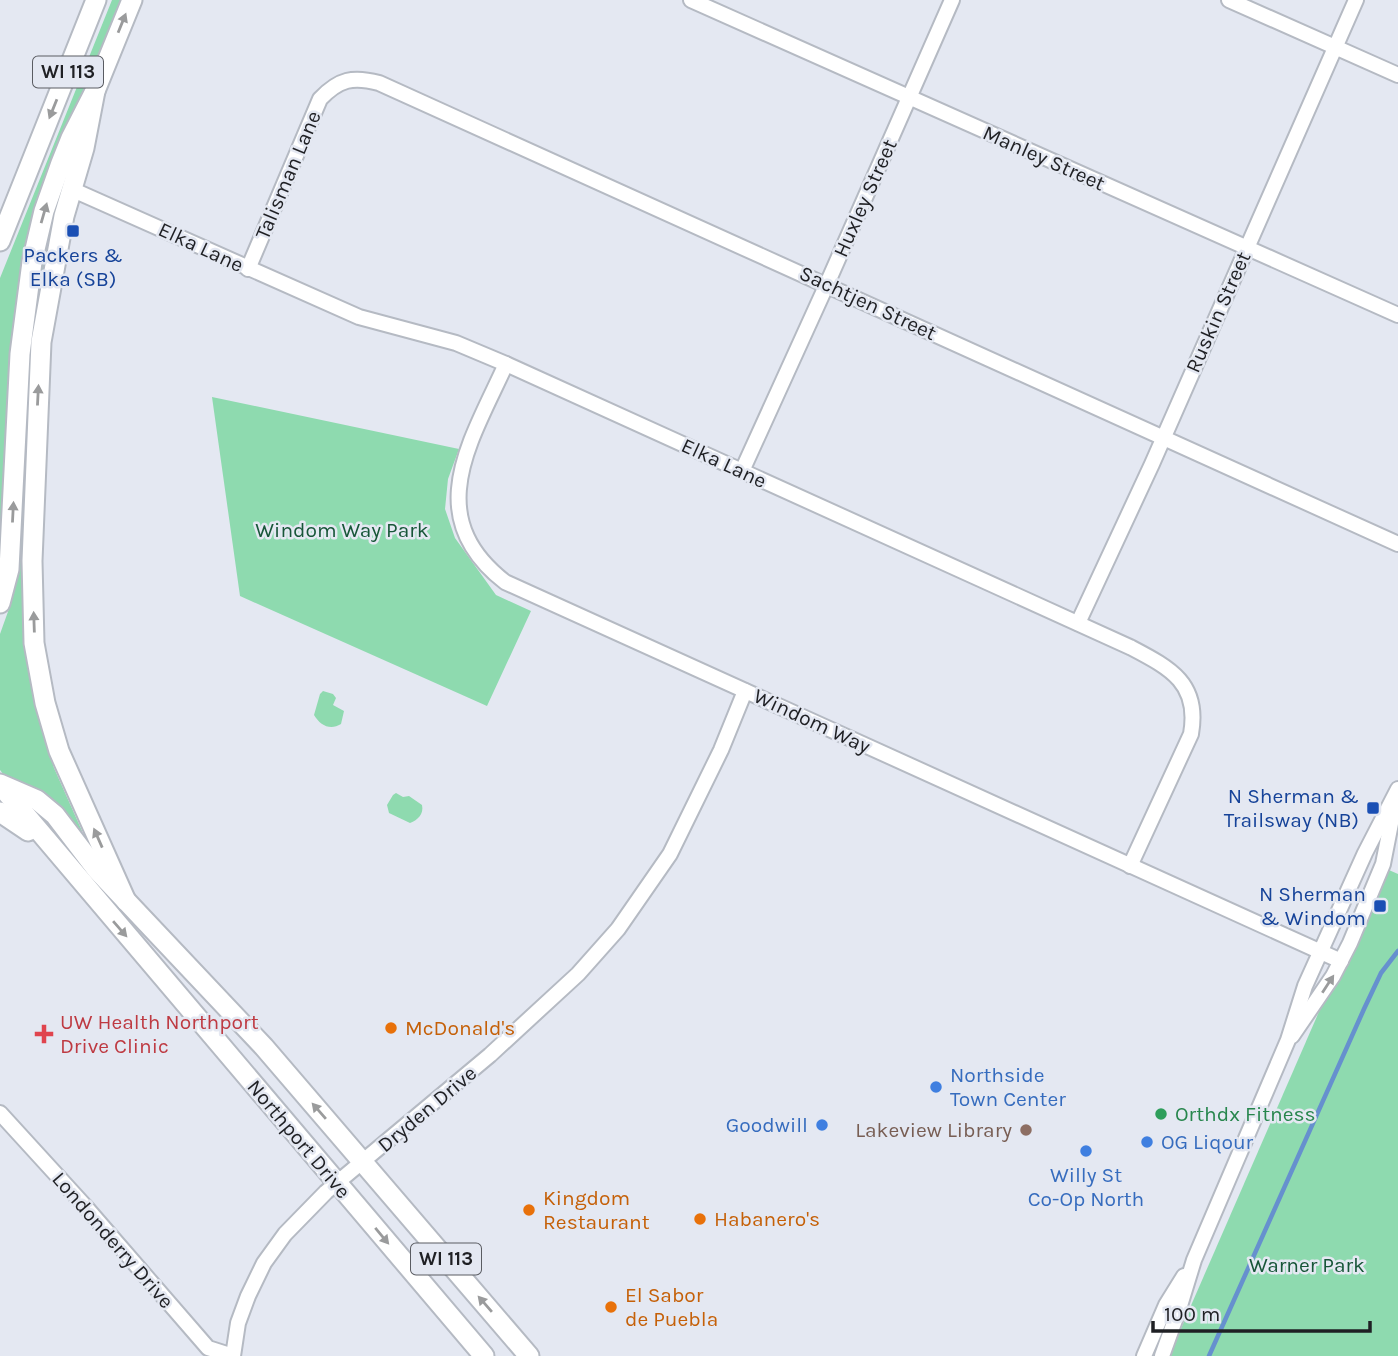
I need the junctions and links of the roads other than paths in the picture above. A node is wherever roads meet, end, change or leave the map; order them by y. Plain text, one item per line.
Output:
1 (96, 0) edge
2 (132, 0) edge
3 (691, 0) edge
4 (952, 0) edge
5 (1229, 0) edge
6 (1356, 0) edge
7 (1336, 47) junction
8 (1398, 75) edge
9 (335, 86) joint
10 (95, 91) junction
11 (909, 97) junction
12 (71, 189) junction
13 (0, 241) edge
14 (1247, 248) junction
15 (248, 269) junction
16 (827, 284) junction
17 (1398, 315) edge
18 (506, 364) junction
19 (1163, 437) junction
20 (742, 471) junction
21 (1398, 544) edge
22 (0, 603) edge
23 (1078, 623) junction
24 (745, 691) junction
25 (0, 785) edge
26 (1397, 790) edge
27 (0, 812) edge
28 (1371, 842) junction
29 (1392, 852) edge
30 (60, 859) junction
31 (1130, 866) junction
32 (126, 901) junction
33 (1319, 952) junction
34 (1341, 961) junction
35 (1289, 1040) junction
36 (0, 1113) edge
37 (363, 1163) junction
38 (337, 1184) junction
39 (1194, 1260) junction
40 (233, 1356) edge
41 (484, 1356) edge
42 (529, 1356) edge
43 (1144, 1356) edge
44 (1162, 1356) edge

1 -> 13 main road, WI 113
10 -> 2 main road, WI 113
3 - 11 street, Manley Street
4 - 11 street, Huxley Street
5 - 7 street
6 - 7 street, Ruskin Street
7 - 8 street
7 - 14 street, Ruskin Street
9 - 15 street, Talisman Lane
9 - 16 street, Sachtjen Street
10 - 12 main road, WI 113
22 -> 10 main road
11 - 14 street, Manley Street
11 - 16 street, Huxley Street
12 - 15 street, Elka Lane
32 -> 12 main road, WI 113
14 - 17 street, Manley Street
14 - 19 street, Ruskin Street
15 - 18 street, Elka Lane
16 - 19 street, Sachtjen Street
16 - 20 street, Huxley Street
18 - 20 street, Elka Lane
18 - 24 street, Windom Way
19 - 21 street, Sachtjen Street
19 - 23 street, Ruskin Street
20 - 23 street, Elka Lane
23 - 31 street, Elka Lane
24 - 31 street, Windom Way
24 - 37 street, Dryden Drive
25 - 30 main road, WI 113
25 - 32 main road, Northport Drive
26 - 28 street
26 - 29 street
27 - 30 main road
28 - 29 street
28 - 33 street
29 - 34 street
30 -> 38 main road, Northport Drive / WI 113
31 - 33 street, Windom Way
37 -> 32 main road, Northport Drive / WI 113
33 - 34 street, Windom Way
33 - 35 street
35 -> 34 street
35 - 39 street
36 - 40 street, Londonderry Drive
37 - 38 street, Dryden Drive
42 -> 37 main road, Northport Drive / WI 113
38 - 40 street, Dryden Drive
38 -> 41 main road, Northport Drive / WI 113
39 - 43 street
39 - 44 street

